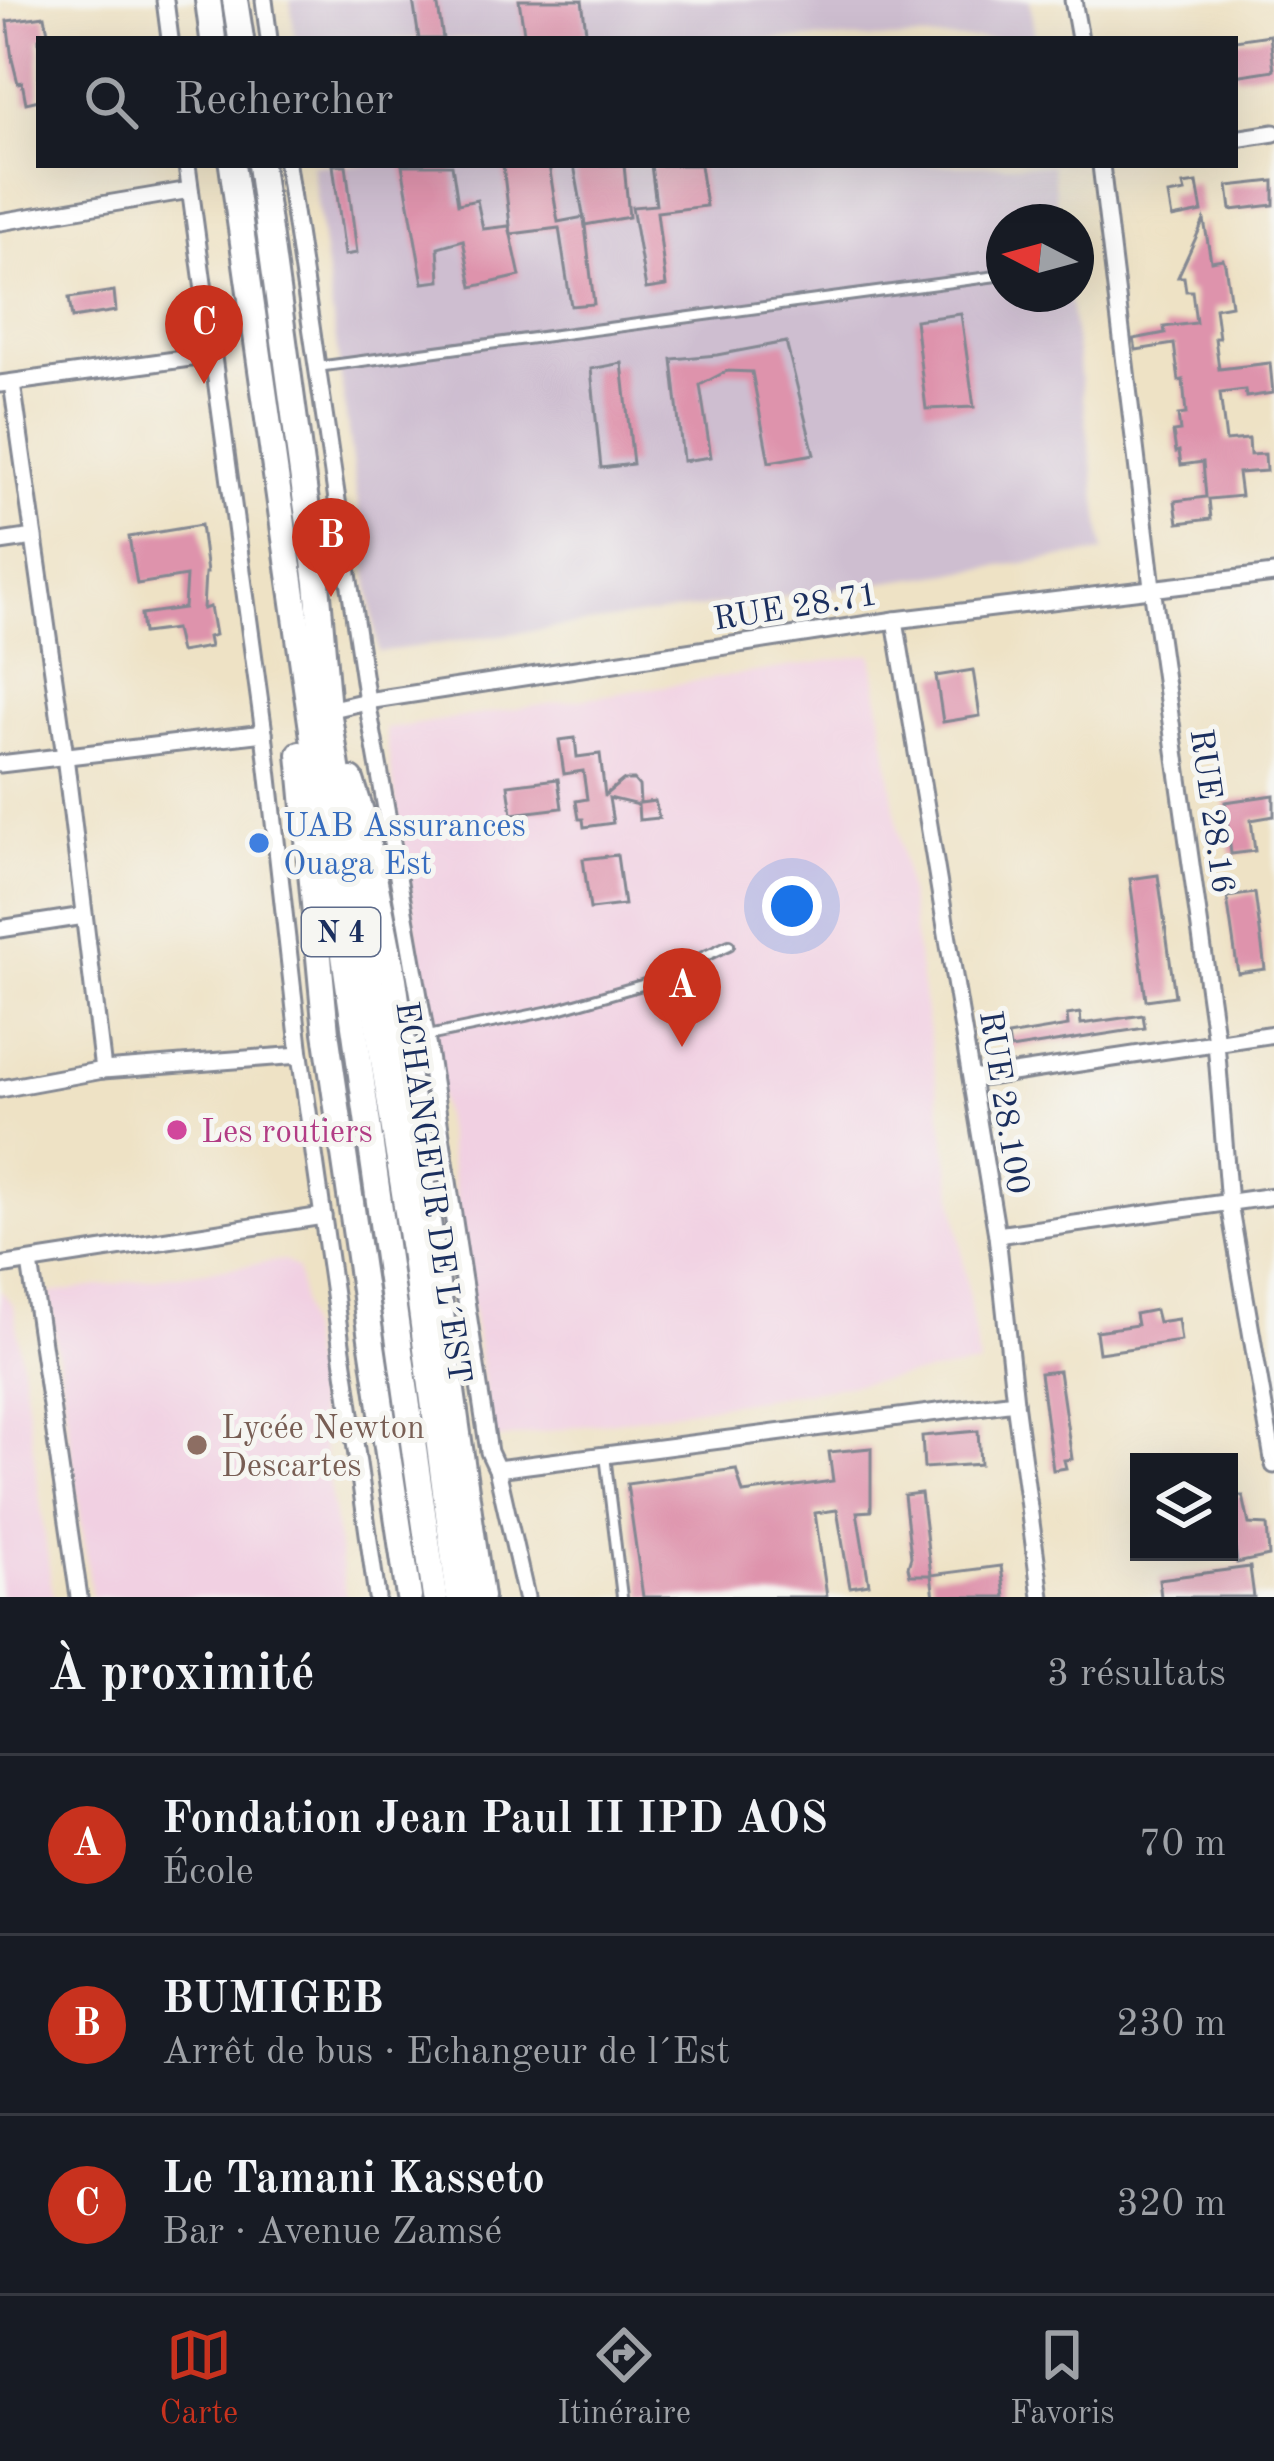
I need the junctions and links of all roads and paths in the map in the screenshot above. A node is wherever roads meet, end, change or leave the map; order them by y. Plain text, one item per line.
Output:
1 (165, 0) edge
2 (208, 0) edge
3 (235, 0) edge
4 (264, 0) edge
5 (1073, 0) edge
6 (170, 36) edge
7 (213, 36) edge
8 (241, 36) edge
9 (269, 36) edge
10 (1079, 36) edge
11 (1274, 134) edge
12 (1238, 139) edge
13 (187, 168) edge
14 (232, 168) edge
15 (260, 168) edge
16 (287, 168) edge
17 (1101, 168) edge
18 (190, 190) junction
19 (0, 222) edge
20 (986, 277) edge
21 (212, 355) junction
22 (316, 367) junction
23 (6, 383) edge
24 (34, 537) junction
25 (0, 542) edge
26 (1274, 574) edge
27 (1152, 587) junction
28 (294, 613) junction
29 (895, 620) junction
30 (367, 701) junction
31 (328, 710) junction
32 (264, 733) junction
33 (65, 756) junction
34 (0, 764) edge
35 (84, 916) junction
36 (0, 928) edge
37 (729, 945) dead end
38 (1274, 1034) edge
39 (427, 1036) junction
40 (1216, 1042) junction
41 (299, 1055) junction
42 (103, 1070) junction
43 (973, 1079) junction
44 (0, 1090) edge
45 (1274, 1196) edge
46 (1229, 1204) junction
47 (323, 1216) junction
48 (998, 1235) junction
49 (30, 1262) junction
50 (0, 1266) edge
51 (402, 1266) junction
52 (1016, 1402) junction
53 (605, 1454) junction
54 (1274, 1465) edge
55 (497, 1469) junction
56 (79, 1597) edge
57 (376, 1597) edge
58 (409, 1597) edge
59 (435, 1597) edge
60 (459, 1597) edge
61 (481, 1597) edge
62 (526, 1597) edge
63 (622, 1597) edge
64 (1041, 1597) edge

1 - 6 street
2 - 7 highway
3 - 8 highway
4 - 9 street
5 - 10 street
11 - 12 street
13 - 18 street
14 - 28 highway, ECHANGEUR DE L´EST / N 4
15 - 31 highway, ECHANGEUR DE L´EST / N 4
16 - 22 street
17 - 27 street, RUE 28.16
18 - 19 street
18 - 21 street
20 - 22 lane
21 - 23 street
21 - 32 street
22 - 30 street
23 - 24 street
24 - 25 street
24 - 33 street
26 - 27 street, RUE 28.71
27 - 29 street, RUE 28.71
27 - 40 street, RUE 28.16
28 - 51 highway, ECHANGEUR DE L´EST / N 4
28 - 58 highway
29 - 30 street, RUE 28.71
29 - 43 street, RUE 28.100
30 - 31 street, RUE 28.71
30 - 39 street
31 - 51 highway, ECHANGEUR DE L´EST / N 4
31 - 61 highway
32 - 33 street
32 - 41 street
33 - 34 street
33 - 35 street
35 - 36 street
35 - 42 street
37 - 39 lane
38 - 40 street
39 - 55 street
40 - 43 street
40 - 46 street, RUE 28.16
41 - 42 street
41 - 47 street
42 - 44 street
43 - 48 street, RUE 28.100
45 - 46 street
46 - 48 street
46 - 54 street, RUE 28.16
47 - 49 street
47 - 57 street
48 - 52 street, RUE 28.100
49 - 50 street
49 - 56 street
51 - 59 highway, ECHANGEUR DE L´EST / N 4
51 - 60 highway, ECHANGEUR DE L´EST / N 4
52 - 53 street
52 - 64 street, RUE 28.100
53 - 55 street
53 - 63 lane
55 - 62 street

